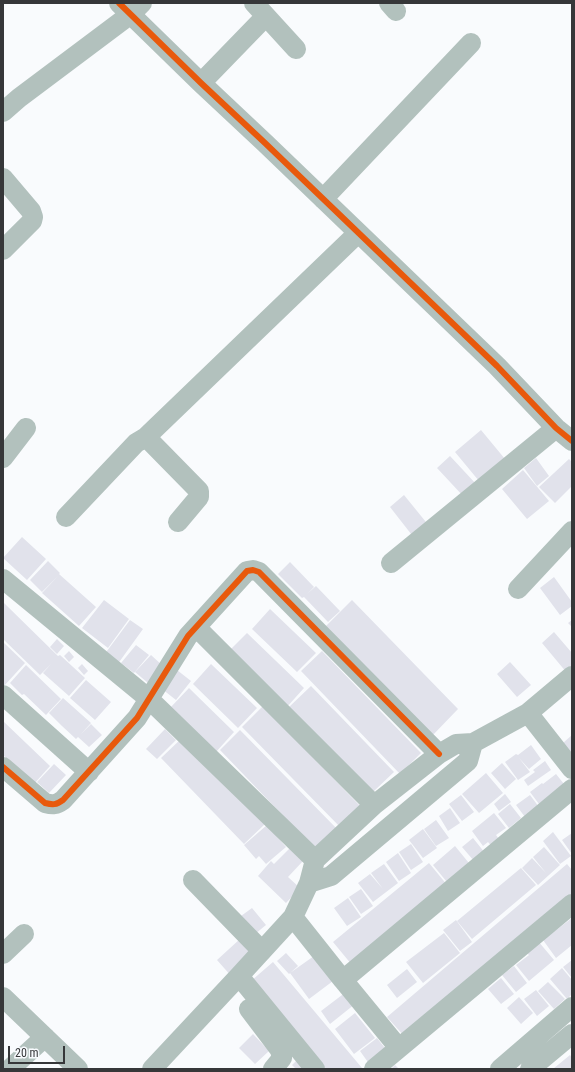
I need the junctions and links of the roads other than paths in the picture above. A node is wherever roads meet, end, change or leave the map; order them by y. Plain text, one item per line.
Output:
1 (131, 7) edge
2 (260, 10) edge
3 (471, 42) dead end
4 (296, 49) dead end
5 (201, 83) junction
6 (3, 112) edge
7 (3, 178) edge
8 (323, 199) junction
9 (358, 233) junction
10 (3, 250) edge
11 (26, 428) dead end
12 (556, 428) junction
13 (146, 437) junction
14 (572, 441) edge
15 (3, 458) edge
16 (66, 517) dead end
17 (178, 522) dead end
18 (572, 531) edge
19 (391, 563) dead end
20 (3, 579) edge
21 (518, 589) dead end
22 (196, 627) junction
23 (572, 676) edge
24 (3, 695) edge
25 (149, 699) junction
26 (528, 713) junction
27 (473, 743) junction
28 (439, 754) junction
29 (3, 767) edge
30 (572, 769) edge
31 (89, 772) junction
32 (572, 789) edge
33 (374, 805) junction
34 (316, 860) junction
35 (193, 880) dead end
36 (309, 883) junction
37 (572, 904) edge
38 (293, 916) junction
39 (24, 934) dead end
40 (262, 951) junction
41 (3, 954) edge
42 (343, 980) junction
43 (235, 981) junction
44 (3, 997) edge
45 (572, 1007) edge
46 (572, 1034) edge
47 (45, 1037) junction
48 (398, 1048) junction
49 (521, 1062) edge
50 (10, 1069) edge
51 (78, 1069) edge
52 (152, 1069) edge
53 (273, 1069) edge
54 (316, 1069) edge
55 (374, 1069) edge
56 (500, 1069) edge
57 (530, 1069) edge

1 - 5 street
1 - 6 street
2 - 4 street
2 - 5 street
3 - 8 street
5 - 8 street
7 - 10 street
8 - 9 street
9 - 12 street
9 - 13 street
11 - 15 street
12 - 14 street
12 - 19 street
13 - 16 street
13 - 17 street
18 - 21 street
20 - 25 street
22 - 25 street
22 - 28 street
22 - 33 street
23 - 26 street
24 - 31 street
25 - 31 street
25 - 34 street
26 - 27 street
26 - 30 street
27 - 28 street
27 - 36 street
28 - 33 street
29 - 31 street
32 - 42 street
33 - 34 street
34 - 36 street
35 - 40 street
36 - 38 street
37 - 48 street
38 - 40 street
38 - 42 street
39 - 41 street
40 - 43 street
42 - 48 street
43 - 52 street
43 - 53 street
43 - 54 street
44 - 47 street
45 - 49 street
46 - 57 street
47 - 50 street
47 - 51 street
48 - 55 street
49 - 56 street

